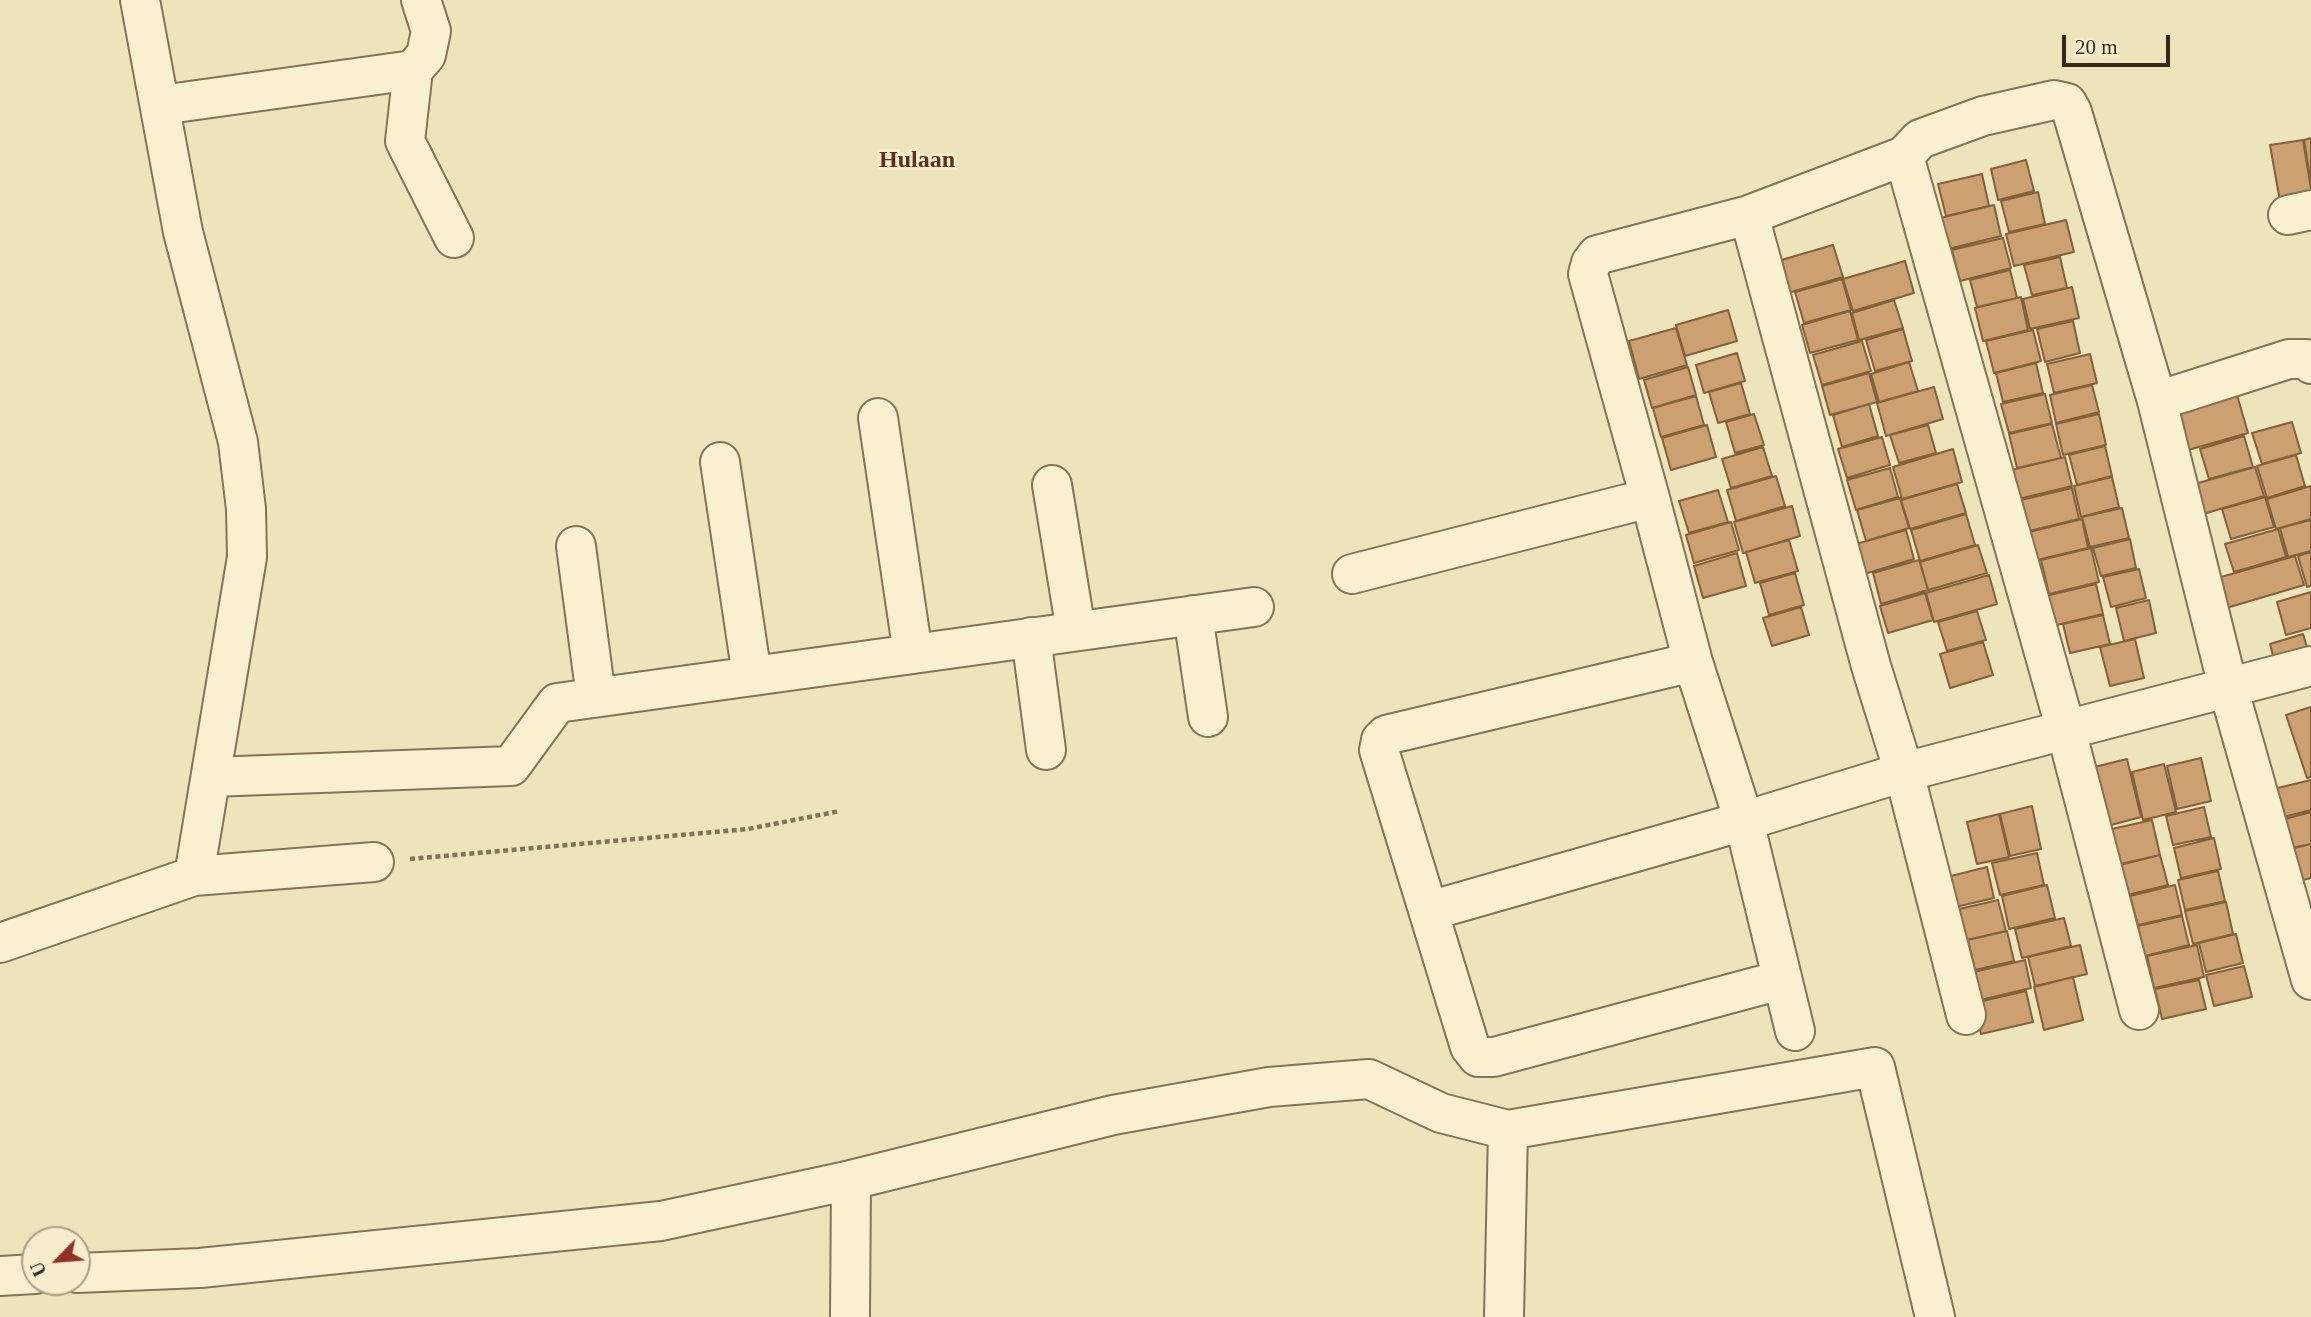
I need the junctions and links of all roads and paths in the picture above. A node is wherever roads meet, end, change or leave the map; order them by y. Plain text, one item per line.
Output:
1 (140, 0) edge
2 (421, 0) edge
3 (413, 70) junction
4 (161, 105) junction
5 (1904, 156) junction
6 (1749, 215) junction
7 (454, 238) dead end
8 (2311, 364) edge
9 (2157, 401) junction
10 (878, 418) dead end
11 (720, 462) dead end
12 (1052, 485) dead end
13 (1650, 498) junction
14 (576, 546) dead end
15 (1352, 574) dead end
16 (1254, 607) dead end
17 (1193, 615) junction
18 (1076, 631) junction
19 (1031, 637) junction
20 (913, 654) junction
21 (1693, 662) junction
22 (2311, 666) edge
23 (752, 676) junction
24 (2228, 687) junction
25 (596, 697) junction
26 (1208, 717) dead end
27 (2066, 730) junction
28 (1046, 750) dead end
29 (1904, 772) junction
30 (211, 777) junction
31 (840, 811) dead end
32 (1744, 821) junction
33 (374, 862) joint
34 (194, 876) junction
35 (1429, 911) junction
36 (0, 943) edge
37 (1781, 980) junction
38 (2311, 980) edge
39 (2139, 1010) dead end
40 (1966, 1015) dead end
41 (1795, 1031) dead end
42 (1508, 1130) junction
43 (851, 1180) junction
44 (91, 1272) edge
45 (21, 1275) edge
46 (0, 1276) edge
47 (850, 1317) edge
48 (1504, 1317) edge
49 (1935, 1317) edge

1 - 4 street
2 - 3 street
3 - 4 street
3 - 7 street
4 - 30 street
5 - 6 street
5 - 9 street
5 - 27 street
6 - 13 street
6 - 29 street
8 - 9 street
9 - 24 street
10 - 20 street
11 - 23 street
12 - 18 street
13 - 15 street
13 - 21 street
14 - 25 street
16 - 17 street
17 - 18 street
17 - 26 street
18 - 19 street
19 - 20 street
19 - 28 street
20 - 23 street
21 - 32 street
21 - 35 street
22 - 24 street
23 - 25 street
24 - 27 street
24 - 38 street
25 - 30 street
27 - 29 street
27 - 39 street
29 - 32 street
29 - 40 street
30 - 34 street
31 - 33 path
32 - 35 street
32 - 37 street
33 - 34 street
34 - 36 street
35 - 37 street
37 - 41 street
42 - 43 street
42 - 48 street
42 - 49 street
43 - 44 street
43 - 47 street
45 - 46 street

